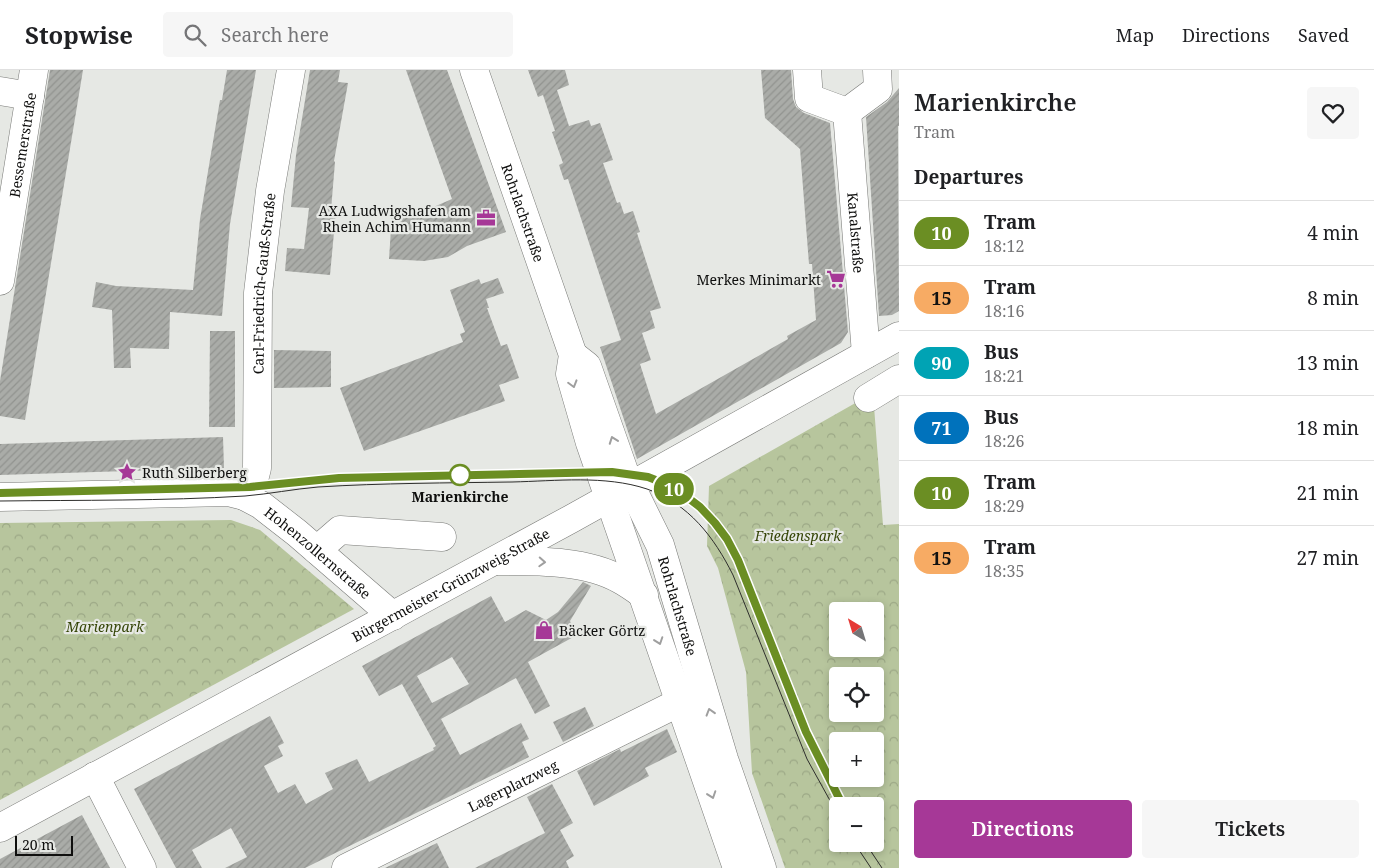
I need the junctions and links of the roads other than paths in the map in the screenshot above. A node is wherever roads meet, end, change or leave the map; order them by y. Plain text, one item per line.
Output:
1 (34, 70) edge
2 (291, 70) edge
3 (474, 70) edge
4 (807, 70) edge
5 (877, 70) edge
6 (0, 91) edge
7 (30, 96) junction
8 (847, 112) junction
9 (1, 273) edge
10 (899, 336) edge
11 (866, 354) junction
12 (899, 379) edge
13 (868, 398) dead end
14 (620, 492) junction
15 (244, 496) junction
16 (0, 497) edge
17 (442, 537) dead end
18 (317, 550) junction
19 (493, 561) junction
20 (644, 595) junction
21 (393, 616) junction
22 (680, 702) junction
23 (95, 776) junction
24 (0, 828) edge
25 (351, 867) edge
26 (142, 868) edge
27 (737, 868) edge
28 (762, 868) edge

1 - 7 street, Bessemerstraße
2 - 15 street, Carl-Friedrich-Gauß-Straße
3 - 14 street, Rohrlachstraße
4 - 8 street
5 - 8 street
6 - 7 street
7 - 9 street, Bessemerstraße
8 - 11 street, Kanalstraße
10 - 11 street, Bürgermeister-Grünzweig-Straße
11 - 14 street, Bürgermeister-Grünzweig-Straße
12 - 13 street
14 - 19 street, Bürgermeister-Grünzweig-Straße
14 - 20 street, Rohrlachstraße
28 -> 14 street, Rohrlachstraße
15 - 16 street, Hohenzollernstraße
15 - 18 street, Hohenzollernstraße
17 - 18 street
18 - 21 street, Hohenzollernstraße
19 -> 20 street
19 - 21 street, Bürgermeister-Grünzweig-Straße
20 -> 22 street, Rohrlachstraße
21 - 23 street, Bürgermeister-Grünzweig-Straße
22 - 25 street, Lagerplatzweg
22 -> 27 street, Rohrlachstraße
23 - 24 street, Bürgermeister-Grünzweig-Straße
23 - 26 street

